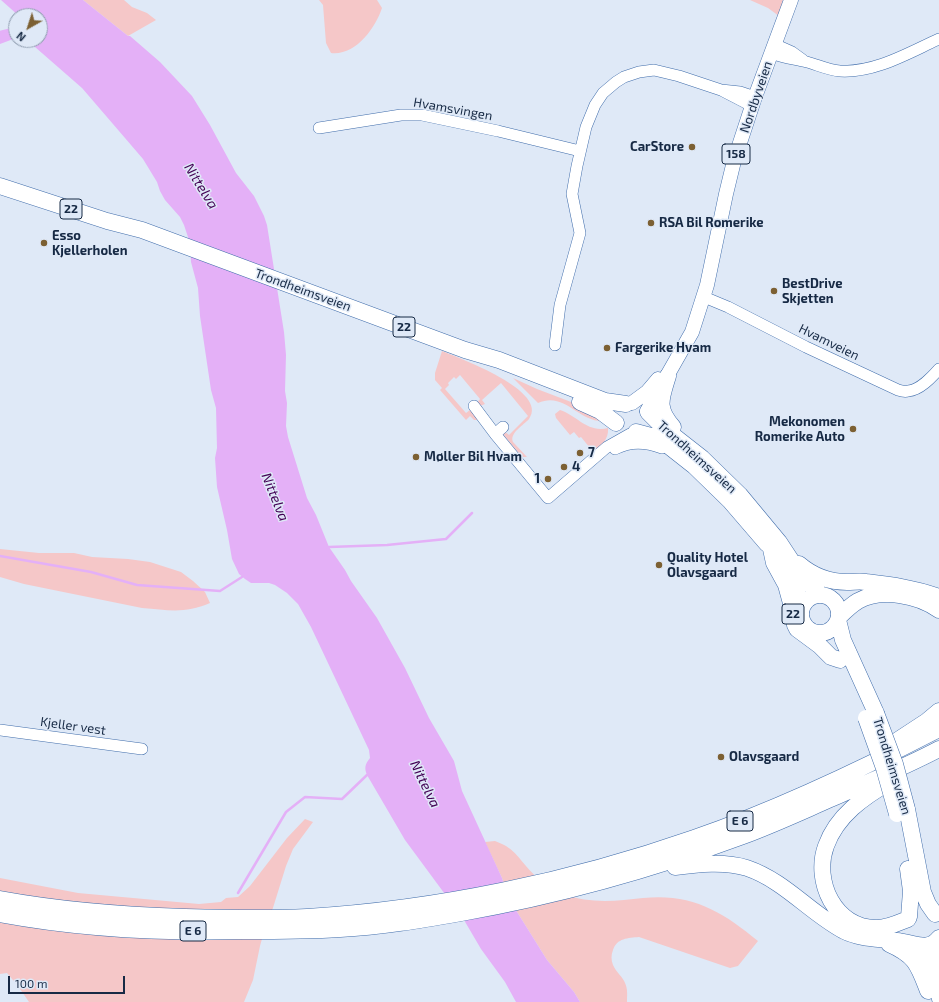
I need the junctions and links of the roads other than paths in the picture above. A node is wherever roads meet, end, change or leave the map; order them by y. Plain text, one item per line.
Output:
1 (791, 0) edge
2 (939, 39) edge
3 (773, 49) junction
4 (754, 102) junction
5 (319, 128) dead end
6 (580, 151) junction
7 (0, 176) edge
8 (0, 186) edge
9 (142, 230) junction
10 (704, 297) junction
11 (699, 312) junction
12 (555, 345) dead end
13 (465, 350) junction
14 (939, 369) edge
15 (668, 376) junction
16 (629, 404) junction
17 (480, 409) dead end
18 (647, 411) junction
19 (625, 429) junction
20 (604, 451) junction
21 (685, 451) junction
22 (770, 549) junction
23 (787, 552) junction
24 (890, 586) junction
25 (824, 595) junction
26 (939, 597) edge
27 (802, 608) junction
28 (939, 610) edge
29 (838, 619) junction
30 (816, 632) junction
31 (840, 660) junction
32 (939, 711) edge
33 (871, 715) junction
34 (939, 729) edge
35 (0, 730) edge
36 (142, 749) dead end
37 (934, 751) edge
38 (810, 792) junction
39 (902, 812) junction
40 (628, 875) junction
41 (559, 885) junction
42 (0, 899) edge
43 (0, 914) edge
44 (382, 917) junction
45 (937, 917) edge
46 (909, 918) junction
47 (939, 938) edge
48 (878, 939) junction
49 (916, 944) junction
50 (932, 997) edge

1 - 3 main road, Nordbyveien / 158
2 - 3 street
3 - 4 main road, Nordbyveien / 158
4 - 6 street
4 - 10 main road, Nordbyveien / 158
5 - 6 street, Hvamsvingen
6 - 12 street
7 - 9 highway, Trondheimsveien / 22
8 - 9 highway, Trondheimsveien / 22
9 - 13 highway, Trondheimsveien / 22
10 - 11 main road, Nordbyveien / 158
10 - 14 street, Hvamveien
11 - 15 main road, Nordbyveien / 158
11 - 16 main road, Nordbyveien / 158
13 - 16 highway, Trondheimsveien / 22
13 - 19 highway, Trondheimsveien / 22
15 - 18 main road, Nordbyveien / 158
15 - 21 highway, 22
16 - 18 highway, 22
16 - 19 highway
17 - 20 street
18 - 19 highway
18 - 21 highway, Trondheimsveien / 22
19 - 20 street
19 - 21 highway, Trondheimsveien / 22
20 - 21 street
21 - 22 highway, Trondheimsveien / 22
21 - 23 highway, Trondheimsveien / 22
22 - 27 highway, Trondheimsveien / 22
22 - 31 highway, 22
23 - 24 highway
23 - 25 highway, Trondheimsveien / 22
24 - 25 highway
24 - 26 highway
25 - 27 highway, 22
25 - 29 highway, 22
27 - 30 highway, 22
28 - 29 highway
29 - 30 highway, 22
29 - 33 highway, Trondheimsveien / 22
30 - 31 highway, Trondheimsveien / 22
31 - 33 highway, Trondheimsveien / 22
32 - 38 highway
33 - 39 highway, Trondheimsveien / 22, bridge
34 - 38 highway, E 6
35 - 36 street, Kjeller vest
37 - 40 highway, E 6
37 - 46 highway
38 - 41 highway, E 6
39 - 45 highway, Trondheimsveien / 22
39 - 46 highway, Trondheimsveien / 22
40 - 41 highway, E 6
40 - 48 highway
41 - 44 highway, E 6
42 - 44 highway, E 6
43 - 44 highway, E 6
45 - 46 highway, 22
46 - 49 highway, 22
47 - 49 highway
47 - 50 main road
48 - 49 highway
48 - 50 highway
49 - 50 main road, 22

